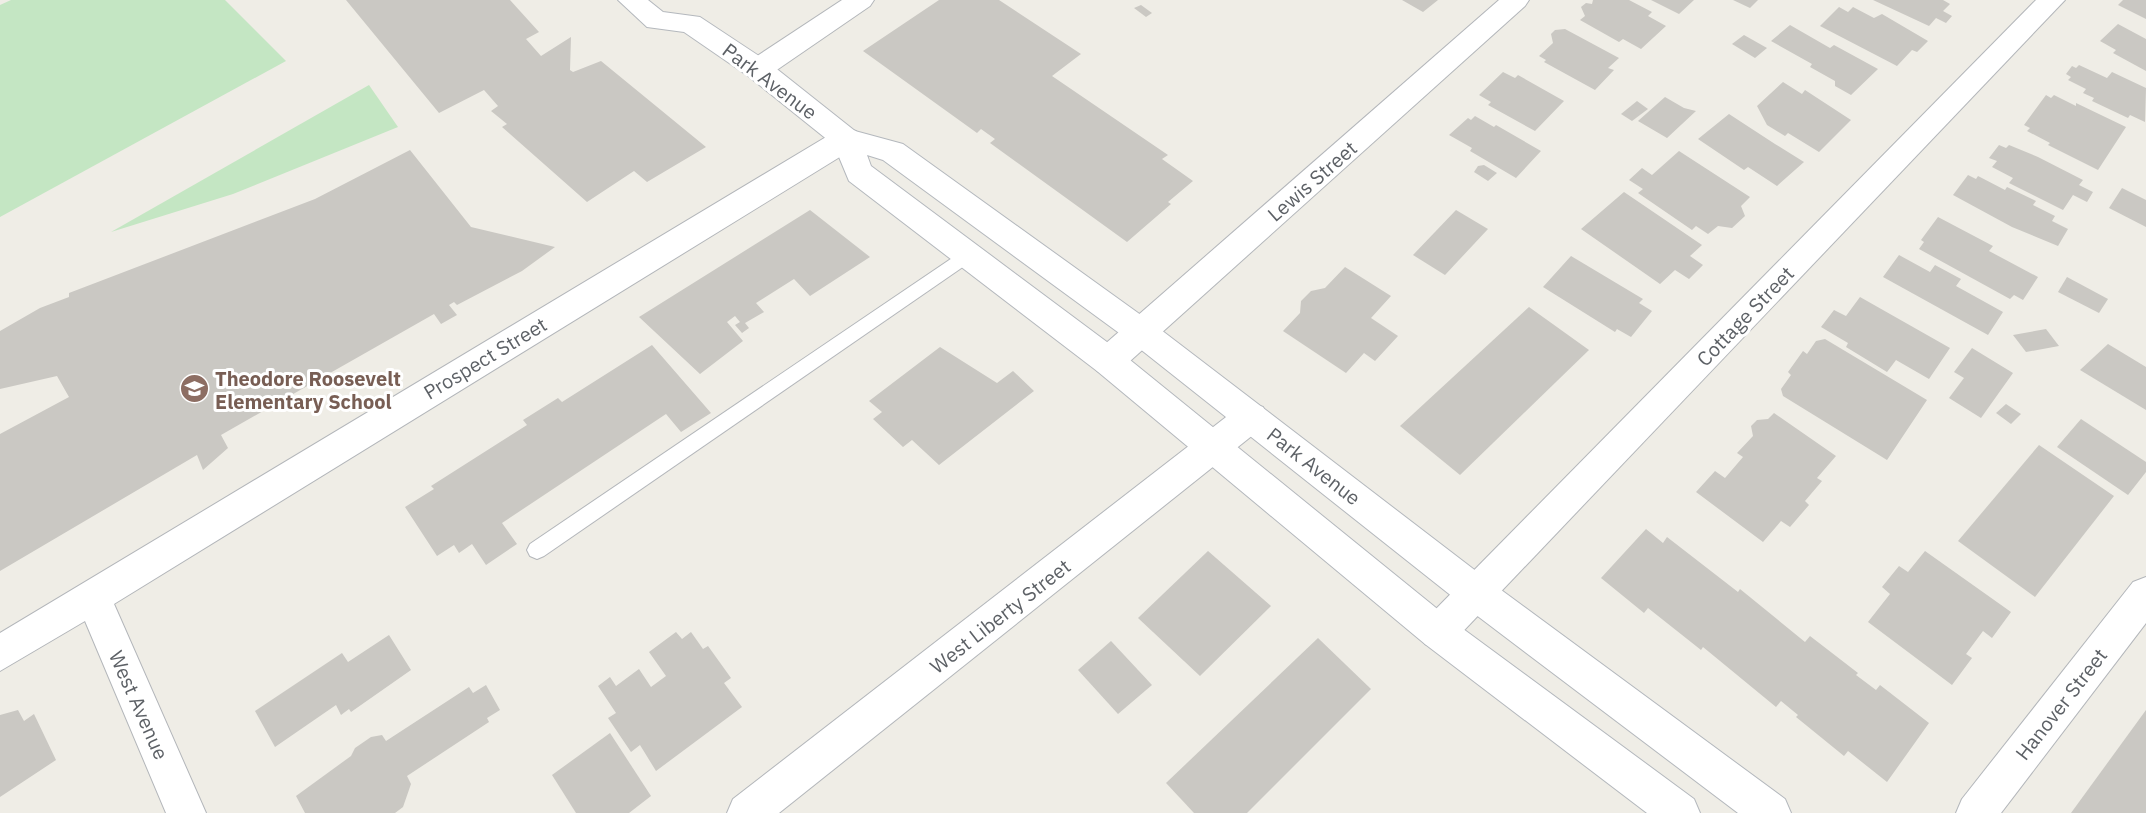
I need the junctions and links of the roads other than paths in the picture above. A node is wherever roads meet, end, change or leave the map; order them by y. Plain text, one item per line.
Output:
1 (631, 0) edge
2 (861, 0) edge
3 (1516, 0) edge
4 (2052, 0) edge
5 (688, 12) edge
6 (758, 69) junction
7 (846, 139) junction
8 (967, 255) junction
9 (1141, 332) junction
10 (1108, 361) junction
11 (1251, 417) junction
12 (1215, 448) junction
13 (537, 550) dead end
14 (1476, 593) junction
15 (2146, 594) edge
16 (93, 597) junction
17 (1438, 632) junction
18 (0, 653) edge
19 (1673, 811) edge
20 (186, 813) edge
21 (747, 813) edge
22 (1771, 813) edge
23 (1976, 813) edge

1 - 5 street, Park Avenue
2 - 6 street
3 - 9 street, Lewis Street
4 - 14 street, Cottage Street
5 - 6 street, Park Avenue
6 - 7 street, Park Avenue
7 - 8 street
7 - 9 street, Park Avenue
7 - 16 street, Prospect Street
8 - 10 street
8 - 13 lane
9 - 10 street, Lewis Street
9 - 11 street, Park Avenue
10 - 12 street
11 - 12 street, West Liberty Street
11 - 14 street, Park Avenue
12 - 17 street
12 - 21 street, West Liberty Street
14 - 17 street, Cottage Street
14 - 22 street, Park Avenue
15 - 23 street, Hanover Street
16 - 18 street, Prospect Street
16 - 20 street, West Avenue
17 - 19 street

